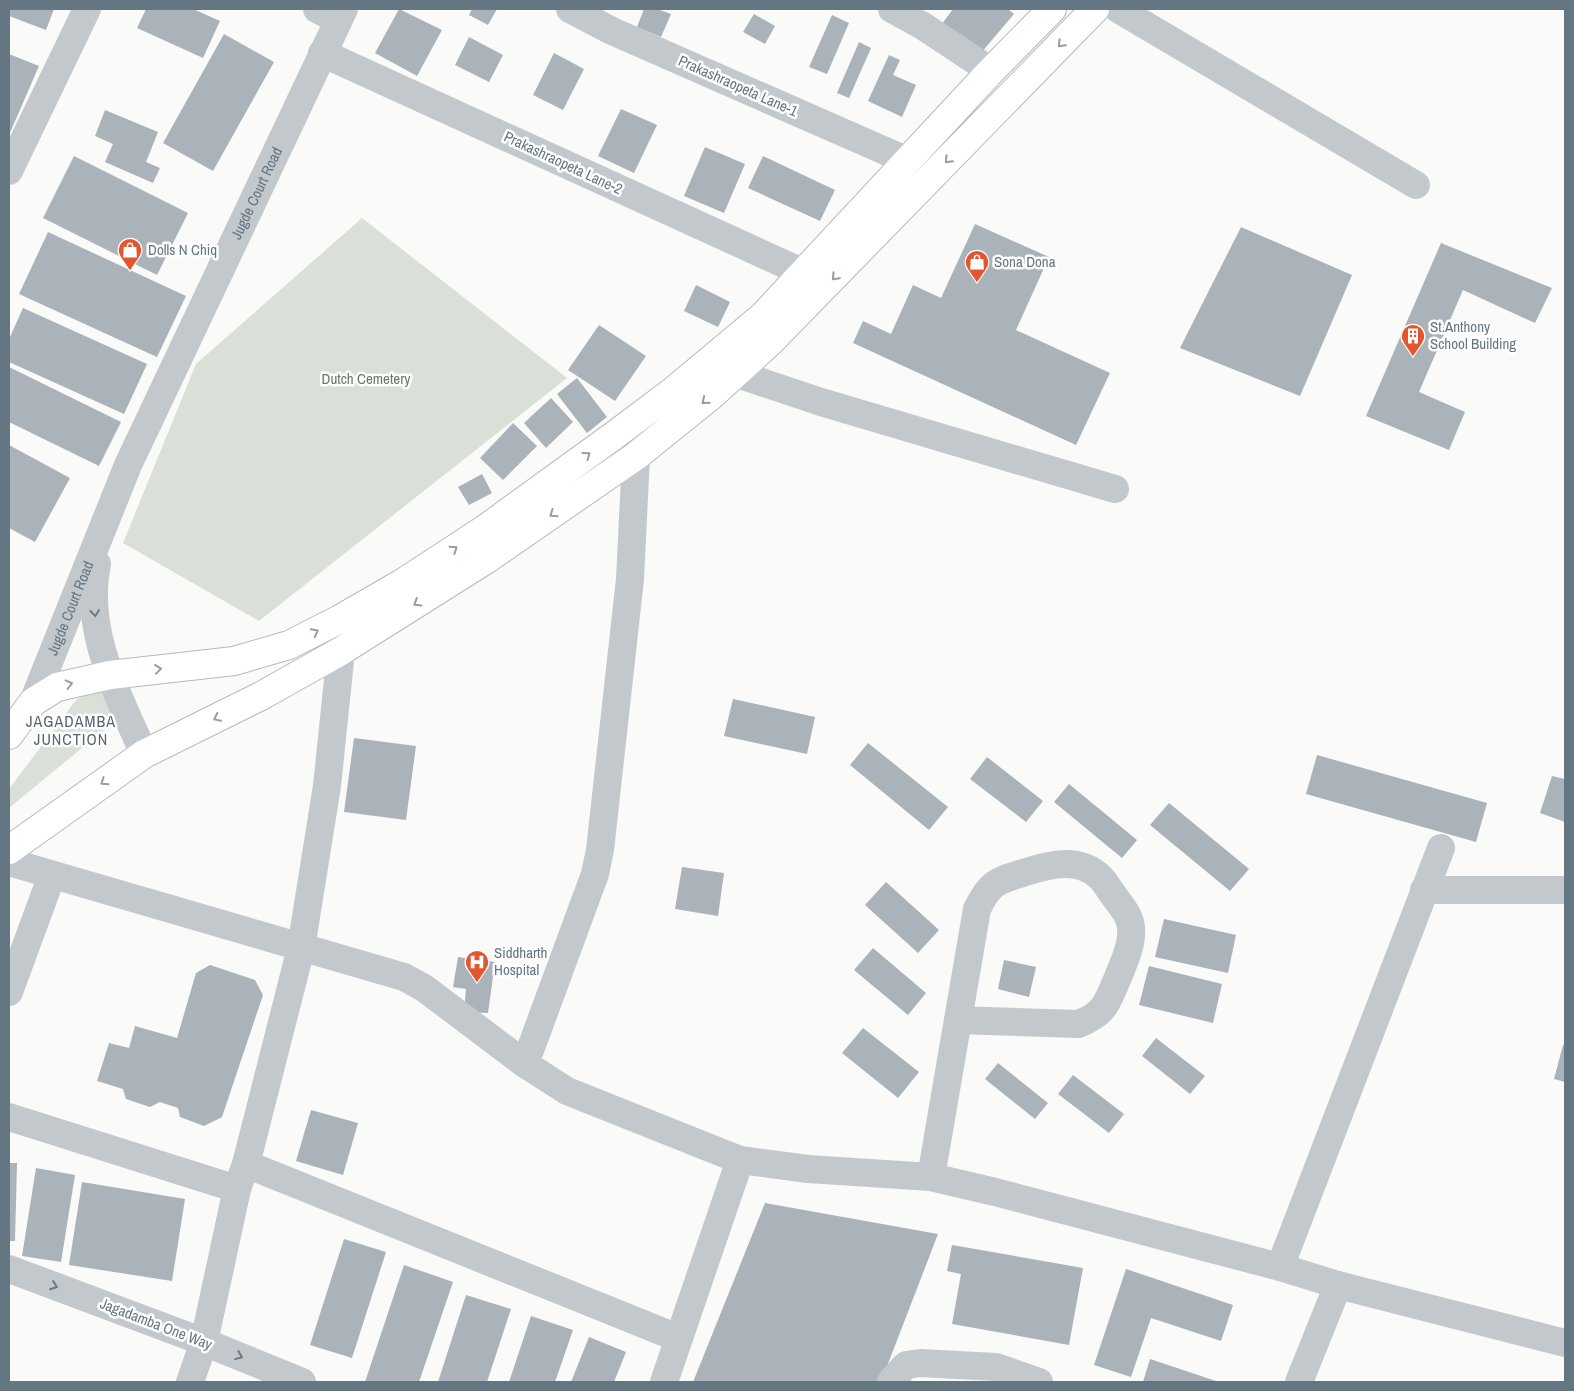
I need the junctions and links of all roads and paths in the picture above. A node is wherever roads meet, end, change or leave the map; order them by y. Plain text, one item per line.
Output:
1 (87, 9) edge
2 (570, 9) edge
3 (892, 9) edge
4 (1052, 9) edge
5 (1095, 9) edge
6 (1118, 9) edge
7 (333, 13) edge
8 (322, 53) junction
9 (991, 71) junction
10 (908, 161) junction
11 (9, 172) edge
12 (1416, 185) dead end
13 (804, 273) junction
14 (737, 374) junction
15 (636, 456) junction
16 (1115, 489) dead end
17 (108, 514) junction
18 (340, 651) junction
19 (110, 675) junction
20 (33, 702) junction
21 (9, 735) edge
22 (144, 754) junction
23 (1440, 848) dead end
24 (9, 850) edge
25 (9, 862) edge
26 (52, 875) junction
27 (1424, 890) junction
28 (1565, 890) edge
29 (301, 948) junction
30 (9, 992) edge
31 (958, 1020) junction
32 (525, 1064) junction
33 (9, 1117) edge
34 (740, 1160) junction
35 (246, 1164) junction
36 (931, 1177) junction
37 (237, 1189) junction
38 (1280, 1266) junction
39 (9, 1269) edge
40 (1338, 1285) junction
41 (678, 1338) junction
42 (204, 1342) junction
43 (1565, 1344) edge
44 (190, 1382) edge
45 (302, 1382) edge
46 (664, 1382) edge
47 (891, 1382) edge
48 (1039, 1382) edge
49 (1299, 1382) edge

1 - 11 street
2 - 10 street, Prakashraopeta Lane-1
3 - 9 street
4 - 9 main road
5 -> 14 main road
6 - 12 street
7 - 8 street, Jugde Court Road
8 - 13 street, Prakashraopeta Lane-2
8 - 17 street, Jugde Court Road
9 - 10 main road
10 - 13 main road
19 -> 13 main road
14 -> 15 main road
14 - 16 street
15 -> 18 main road
15 - 32 street
17 -> 19 street, Jugde Court Road
17 - 20 street, Jugde Court Road
18 -> 22 main road
18 - 29 street
20 -> 19 main road, Jugde Court Road
19 - 22 street, Jugde Court Road
20 - 21 main road, Jugde Court Road
22 -> 24 main road
23 - 27 street
25 - 26 street
26 - 29 street
26 - 30 street
27 - 28 street
27 - 38 street
29 - 32 street
29 - 35 street
31 - 31 street
31 - 36 street
32 - 34 street
33 - 37 street
34 - 36 street
34 - 41 street
35 - 37 street
35 - 41 street
36 - 38 street
37 - 42 street
38 - 40 street
39 -> 42 street, Jagadamba One Way
40 - 43 street
40 - 49 street
41 - 46 street
42 - 44 street
42 -> 45 street, Jagadamba One Way
47 - 48 street

